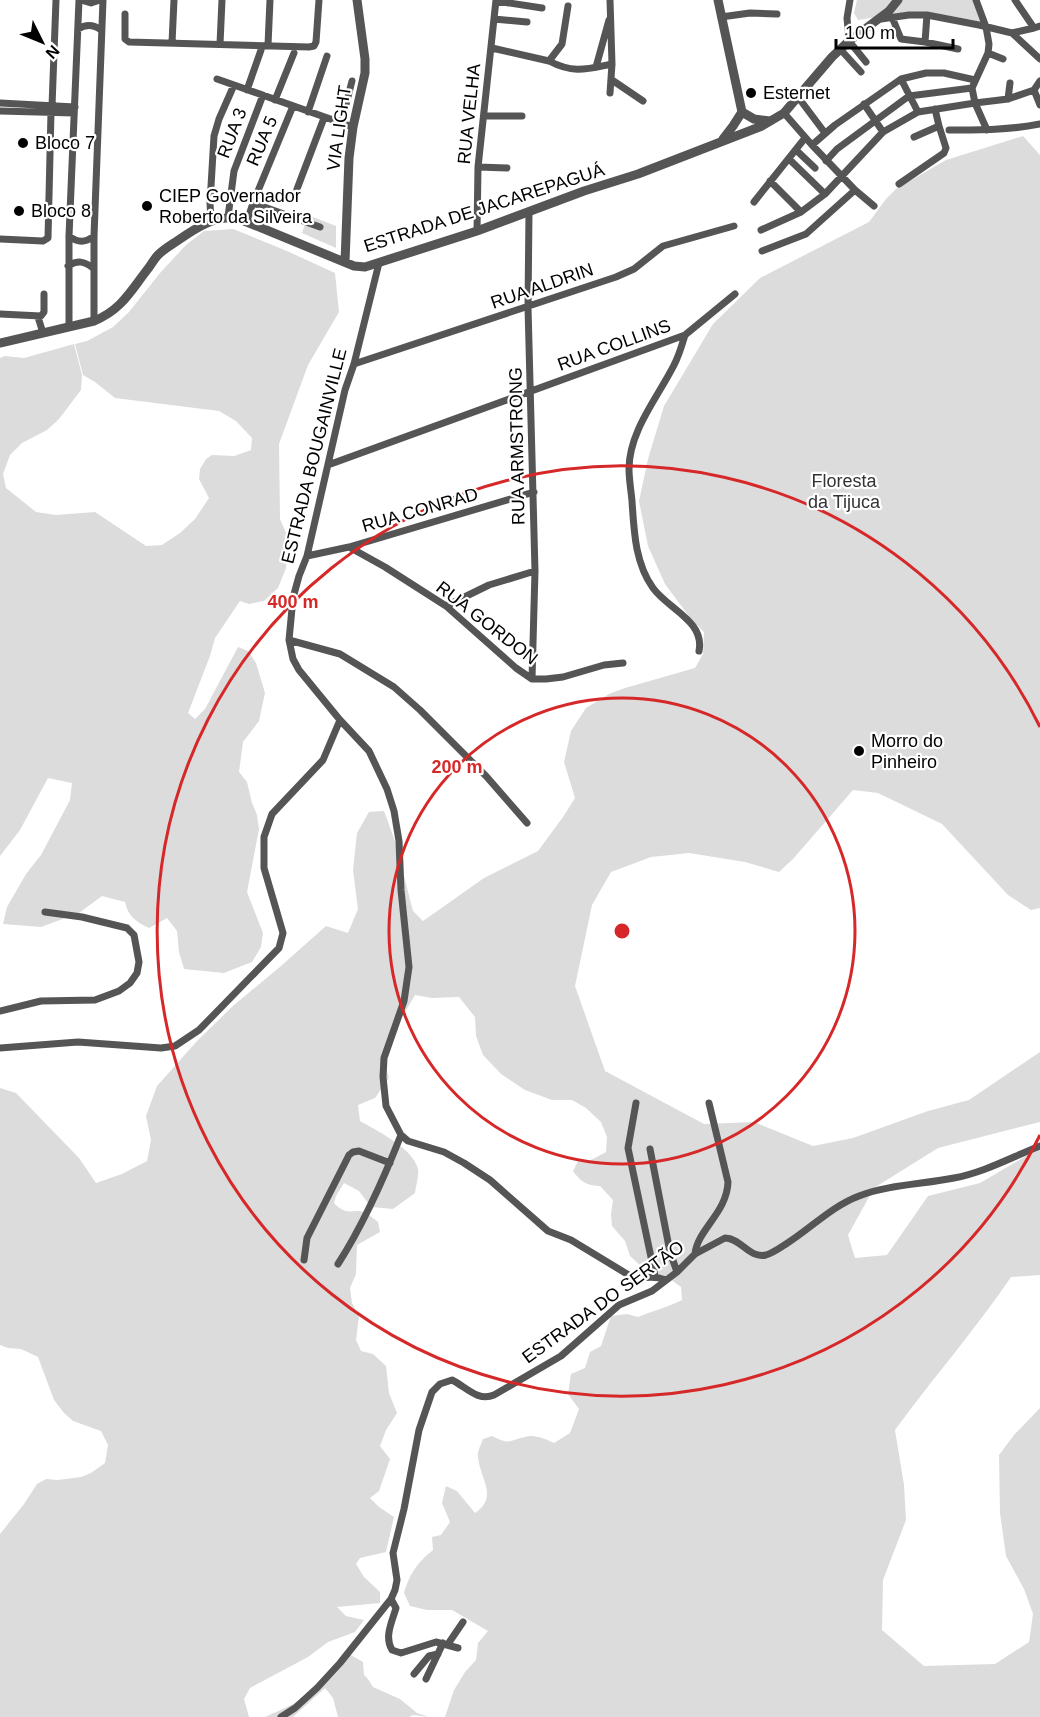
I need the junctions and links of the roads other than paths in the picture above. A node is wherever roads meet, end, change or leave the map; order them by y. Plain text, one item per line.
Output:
1 (56, 0) edge
2 (80, 0) edge
3 (101, 0) edge
4 (174, 0) edge
5 (222, 0) edge
6 (270, 0) edge
7 (319, 0) edge
8 (357, 0) edge
9 (496, 0) edge
10 (610, 0) edge
11 (718, 0) edge
12 (850, 0) edge
13 (898, 0) edge
14 (976, 0) edge
15 (1015, 0) edge
16 (568, 6) dead end
17 (542, 8) dead end
18 (125, 14) dead end
19 (610, 14) junction
20 (777, 14) dead end
21 (927, 15) junction
22 (721, 17) junction
23 (892, 17) junction
24 (494, 19) junction
25 (878, 19) junction
26 (528, 22) dead end
27 (848, 24) junction
28 (986, 27) junction
29 (1037, 27) edge
30 (78, 29) junction
31 (101, 30) junction
32 (862, 32) junction
33 (1012, 33) junction
34 (849, 41) junction
35 (925, 42) junction
36 (172, 43) junction
37 (220, 44) junction
38 (268, 45) junction
39 (492, 48) junction
40 (958, 49) dead end
41 (261, 50) dead end
42 (840, 50) junction
43 (294, 53) dead end
44 (988, 53) junction
45 (327, 56) dead end
46 (1040, 58) edge
47 (1003, 59) dead end
48 (549, 61) junction
49 (866, 62) dead end
50 (612, 64) junction
51 (596, 67) junction
52 (861, 72) dead end
53 (217, 79) dead end
54 (901, 79) junction
55 (612, 80) junction
56 (975, 80) junction
57 (352, 81) dead end
58 (1040, 81) edge
59 (1010, 83) dead end
60 (234, 85) junction
61 (972, 88) junction
62 (247, 90) junction
63 (1034, 90) junction
64 (610, 93) dead end
65 (262, 95) junction
66 (909, 96) junction
67 (798, 97) junction
68 (1008, 99) junction
69 (275, 100) junction
70 (643, 101) dead end
71 (0, 103) edge
72 (975, 103) junction
73 (864, 104) junction
74 (1040, 105) edge
75 (293, 106) junction
76 (52, 109) junction
77 (935, 109) junction
78 (75, 110) junction
79 (0, 111) edge
80 (308, 112) junction
81 (742, 112) junction
82 (918, 112) junction
83 (784, 113) junction
84 (484, 116) junction
85 (522, 116) dead end
86 (324, 118) junction
87 (875, 121) junction
88 (770, 122) junction
89 (341, 124) junction
90 (1040, 124) edge
91 (939, 126) junction
92 (353, 127) junction
93 (949, 130) dead end
94 (987, 130) junction
95 (825, 132) junction
96 (883, 132) junction
97 (914, 137) dead end
98 (805, 138) junction
99 (720, 142) junction
100 (812, 145) junction
101 (796, 150) junction
102 (789, 159) junction
103 (826, 161) junction
104 (478, 167) junction
105 (507, 168) dead end
106 (815, 168) dead end
107 (841, 177) junction
108 (770, 181) junction
109 (899, 184) dead end
110 (297, 189) dead end
111 (855, 190) junction
112 (825, 194) junction
113 (754, 202) dead end
114 (253, 203) junction
115 (874, 206) dead end
116 (529, 212) junction
117 (801, 212) junction
118 (228, 217) junction
119 (211, 221) junction
120 (247, 221) junction
121 (734, 226) dead end
122 (320, 227) dead end
123 (760, 230) dead end
124 (477, 231) junction
125 (69, 236) junction
126 (94, 236) junction
127 (0, 239) edge
128 (762, 251) dead end
129 (345, 262) junction
130 (379, 263) junction
131 (68, 266) junction
132 (93, 268) junction
133 (44, 294) dead end
134 (735, 294) dead end
135 (528, 307) junction
136 (0, 314) edge
137 (38, 317) junction
138 (94, 321) junction
139 (69, 326) junction
140 (42, 333) junction
141 (685, 335) junction
142 (0, 343) edge
143 (354, 364) junction
144 (531, 392) junction
145 (328, 465) junction
146 (534, 492) junction
147 (349, 547) junction
148 (308, 556) junction
149 (535, 571) junction
150 (446, 606) junction
151 (289, 640) junction
152 (699, 651) dead end
153 (623, 663) dead end
154 (532, 679) junction
155 (340, 720) junction
156 (527, 823) dead end
157 (45, 912) dead end
158 (0, 1011) edge
159 (0, 1048) edge
160 (636, 1103) dead end
161 (709, 1103) dead end
162 (401, 1135) junction
163 (1040, 1146) edge
164 (650, 1149) dead end
165 (390, 1163) junction
166 (695, 1254) junction
167 (304, 1260) dead end
168 (338, 1264) dead end
169 (677, 1272) junction
170 (655, 1276) junction
171 (666, 1281) junction
172 (391, 1599) junction
173 (463, 1622) dead end
174 (445, 1644) junction
175 (458, 1648) dead end
176 (438, 1654) junction
177 (414, 1674) dead end
178 (426, 1679) dead end
179 (281, 1717) edge

1 - 76 street
2 - 3 street
2 - 30 street
3 - 31 street
4 - 36 street
5 - 37 street
6 - 38 street
7 - 38 street
8 - 92 street, VIA LIGHT
9 - 17 street
9 - 24 street, RUA VELHA
10 - 19 street
11 - 22 street
12 - 27 street
13 - 25 street, ESTRADA DE JACAREPAGUÁ
14 - 28 street
15 - 29 street
16 - 48 street
18 - 36 street
19 - 50 street
19 - 51 street
20 - 22 street
21 - 23 street
21 - 28 street
21 - 35 street
22 - 81 street
23 - 25 street
23 - 35 street
24 - 26 street
24 - 39 street, RUA VELHA
25 - 32 street, ESTRADA DE JACAREPAGUÁ
27 - 32 street
27 - 34 street
28 - 33 street
28 - 44 street
29 - 33 street
30 - 31 street
30 - 78 street
31 - 126 street
32 - 34 street, ESTRADA DE JACAREPAGUÁ
33 - 46 street
34 - 42 street, ESTRADA DE JACAREPAGUÁ
34 - 49 street
35 - 40 street
36 - 37 street
37 - 38 street
39 - 48 street
39 - 84 street, RUA VELHA
41 - 62 street
42 - 52 street
42 - 67 street, ESTRADA DE JACAREPAGUÁ
43 - 69 street
44 - 47 street
44 - 56 street
45 - 80 street
48 - 51 street
50 - 51 street
50 - 55 street
53 - 60 street
54 - 56 street
54 - 66 street
54 - 73 street
55 - 64 street
55 - 70 street
56 - 61 street
57 - 89 street
58 - 63 street
59 - 68 street
60 - 62 street
60 - 119 street
61 - 66 street
61 - 72 street
62 - 65 street
63 - 68 street
63 - 74 street
65 - 69 street
65 - 118 street, RUA 3
66 - 82 street
66 - 87 street
67 - 83 street, ESTRADA DE JACAREPAGUÁ
67 - 95 street
68 - 72 street
69 - 75 street
71 - 76 street
72 - 77 street
72 - 94 street
73 - 87 street
73 - 95 street
75 - 80 street
75 - 114 street, RUA 5
76 - 78 street
76 - 79 street
76 - 127 street
77 - 82 street
77 - 91 street
78 - 125 street
80 - 86 street
81 - 88 street
81 - 99 street
82 - 96 street
83 - 88 street, ESTRADA DE JACAREPAGUÁ
83 - 98 street
84 - 85 street
84 - 104 street, RUA VELHA
86 - 89 street
86 - 110 street
87 - 96 street
87 - 103 street
88 - 99 street, ESTRADA DE JACAREPAGUÁ
89 - 92 street
90 - 94 street
91 - 97 street
91 - 109 street
92 - 129 street, VIA LIGHT
93 - 94 street
95 - 100 street
96 - 107 street
98 - 100 street
98 - 101 street
99 - 116 street, ESTRADA DE JACAREPAGUÁ
100 - 103 street
101 - 102 street
101 - 106 street
102 - 108 street
102 - 112 street
103 - 107 street
104 - 105 street
104 - 124 street, RUA VELHA
107 - 111 street
107 - 112 street
108 - 113 street
108 - 117 street
111 - 115 street
111 - 128 street
112 - 117 street
114 - 120 street, RUA 5
114 - 122 street
116 - 124 street, ESTRADA DE JACAREPAGUÁ
116 - 135 street, RUA ARMSTRONG
117 - 123 street
118 - 119 street, ESTRADA DE JACAREPAGUÁ
118 - 120 street, ESTRADA DE JACAREPAGUÁ
119 - 138 street, ESTRADA DE JACAREPAGUÁ
120 - 129 street, ESTRADA DE JACAREPAGUÁ
121 - 135 street, RUA ALDRIN
124 - 130 street, ESTRADA DE JACAREPAGUÁ
125 - 126 street
125 - 131 street
126 - 132 street
129 - 130 street, ESTRADA DE JACAREPAGUÁ
130 - 143 street, ESTRADA BOUGAINVILLE
131 - 132 street
131 - 139 street
132 - 138 street
133 - 137 street
134 - 141 street
135 - 143 street, RUA ALDRIN
135 - 144 street, RUA ARMSTRONG
136 - 137 street
137 - 140 street
138 - 139 street, ESTRADA DE JACAREPAGUÁ
139 - 140 street, ESTRADA DE JACAREPAGUÁ
140 - 142 street, ESTRADA DE JACAREPAGUÁ
141 - 144 street, RUA COLLINS
141 - 152 street, RUA COLLINS
143 - 145 street, ESTRADA BOUGAINVILLE
144 - 145 street, RUA COLLINS
144 - 146 street, RUA ARMSTRONG
145 - 148 street, ESTRADA BOUGAINVILLE
146 - 147 street, RUA CONRAD
146 - 149 street, RUA ARMSTRONG
147 - 148 street
147 - 150 street, RUA GORDON
148 - 151 street, ESTRADA BOUGAINVILLE
149 - 150 street
149 - 154 street, RUA ARMSTRONG
150 - 154 street, RUA GORDON
151 - 155 street, ESTRADA BOUGAINVILLE
151 - 156 street
153 - 154 street, RUA GORDON
155 - 159 street
155 - 162 street, ESTRADA BOUGAINVILLE
157 - 158 street
160 - 170 street
161 - 166 street
162 - 165 street
162 - 170 street
163 - 166 street, ESTRADA DO SERTÃO
164 - 169 street
165 - 167 street
165 - 168 street
166 - 169 street, ESTRADA DO SERTÃO
169 - 171 street, ESTRADA DO SERTÃO
170 - 171 street
171 - 172 street, ESTRADA DO SERTÃO
172 - 174 street
172 - 179 street
173 - 174 street
174 - 175 street
174 - 176 street
176 - 177 street
176 - 178 street

